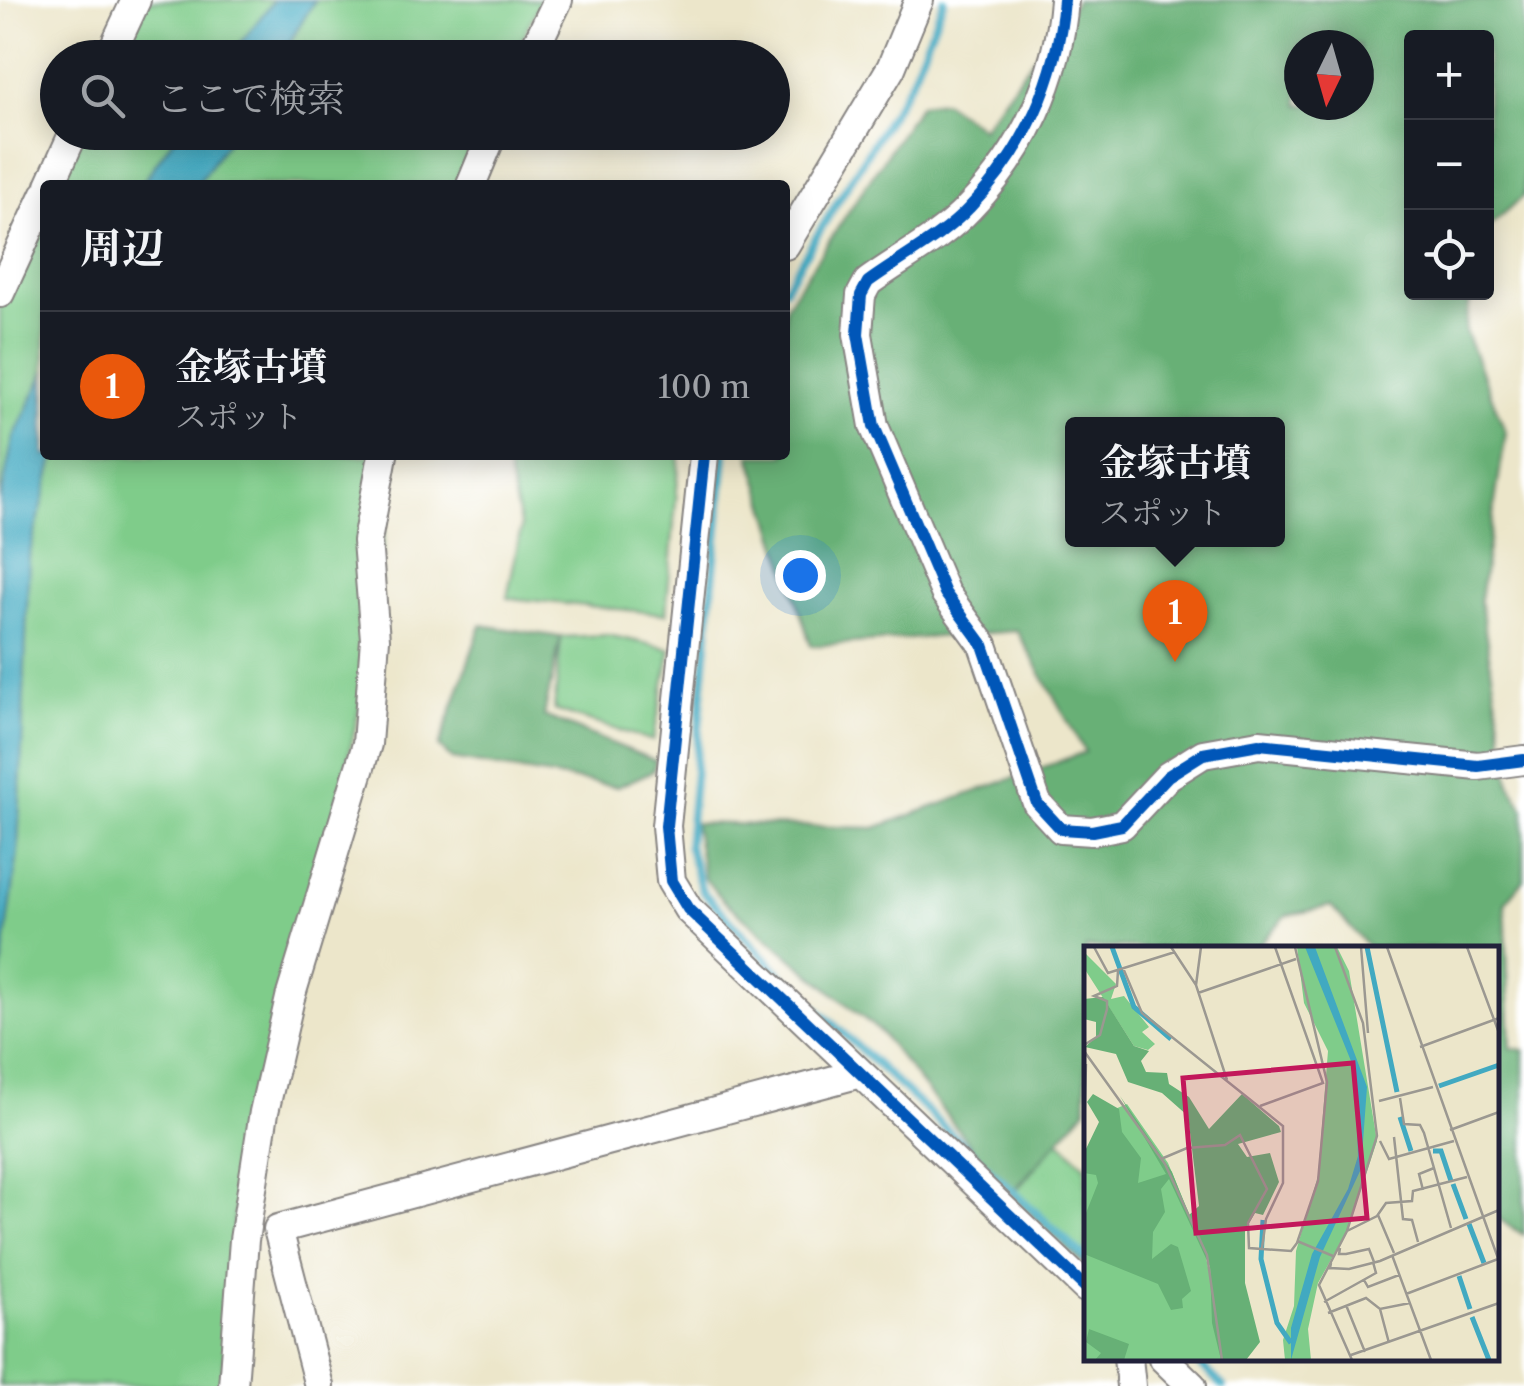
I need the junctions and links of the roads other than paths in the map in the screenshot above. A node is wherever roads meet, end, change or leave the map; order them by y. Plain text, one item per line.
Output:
1 (136, 0) edge
2 (558, 0) edge
3 (918, 0) edge
4 (1064, 0) edge
5 (117, 40) edge
6 (539, 40) edge
7 (66, 150) edge
8 (486, 150) edge
9 (52, 180) edge
10 (473, 180) edge
11 (40, 207) edge
12 (790, 237) edge
13 (0, 292) edge
14 (382, 460) edge
15 (703, 460) edge
16 (1524, 760) edge
17 (857, 1074) junction
18 (1084, 1286) edge
19 (1128, 1361) edge
20 (1166, 1361) edge
21 (233, 1386) edge
22 (319, 1386) edge
23 (1131, 1386) edge
24 (1192, 1386) edge

1 - 5 street
2 - 6 street
3 - 12 street
4 - 16 street
7 - 9 street
8 - 10 street
11 - 13 street
14 - 21 street
15 - 17 street
17 - 18 street
17 - 22 street
19 - 23 street
20 - 24 street

